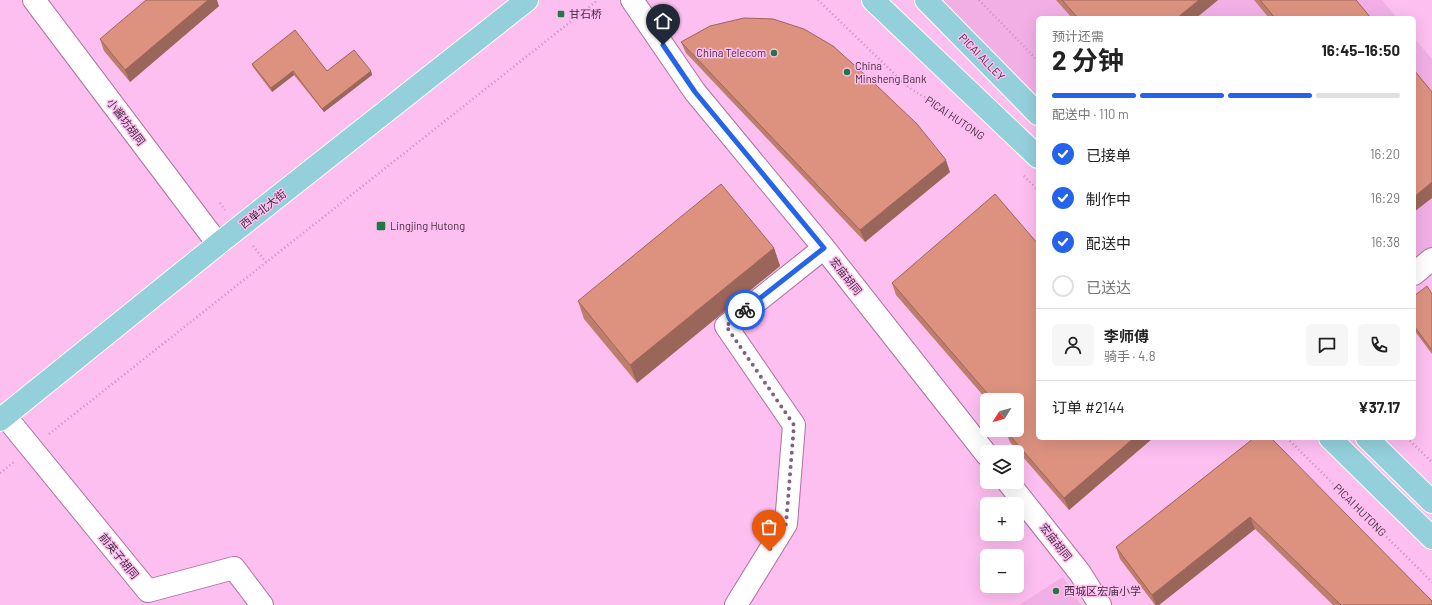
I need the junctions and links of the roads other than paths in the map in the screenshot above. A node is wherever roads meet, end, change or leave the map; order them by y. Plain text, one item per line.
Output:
1 (34, 0) edge
2 (527, 0) edge
3 (632, 0) edge
4 (873, 0) edge
5 (926, 0) edge
6 (1036, 112) edge
7 (1036, 155) edge
8 (218, 244) junction
9 (824, 248) junction
10 (1432, 260) edge
11 (1416, 272) edge
12 (3, 418) edge
13 (1332, 440) edge
14 (1369, 440) edge
15 (980, 446) edge
16 (1014, 489) edge
17 (1432, 502) edge
18 (1432, 538) edge
19 (262, 605) edge
20 (736, 605) edge
21 (1100, 605) edge

1 - 8 street, 小酱坊胡同
2 - 8 main road, 西单北大街
3 - 9 street, 宏庙胡同
4 - 7 main road
5 - 6 main road, PICAI ALLEY
8 - 12 main road, 西单北大街
9 - 15 street, 宏庙胡同
9 - 20 street
10 - 11 street
12 - 19 street, 前英子胡同
13 - 18 main road
14 - 17 main road
16 - 21 street, 宏庙胡同

